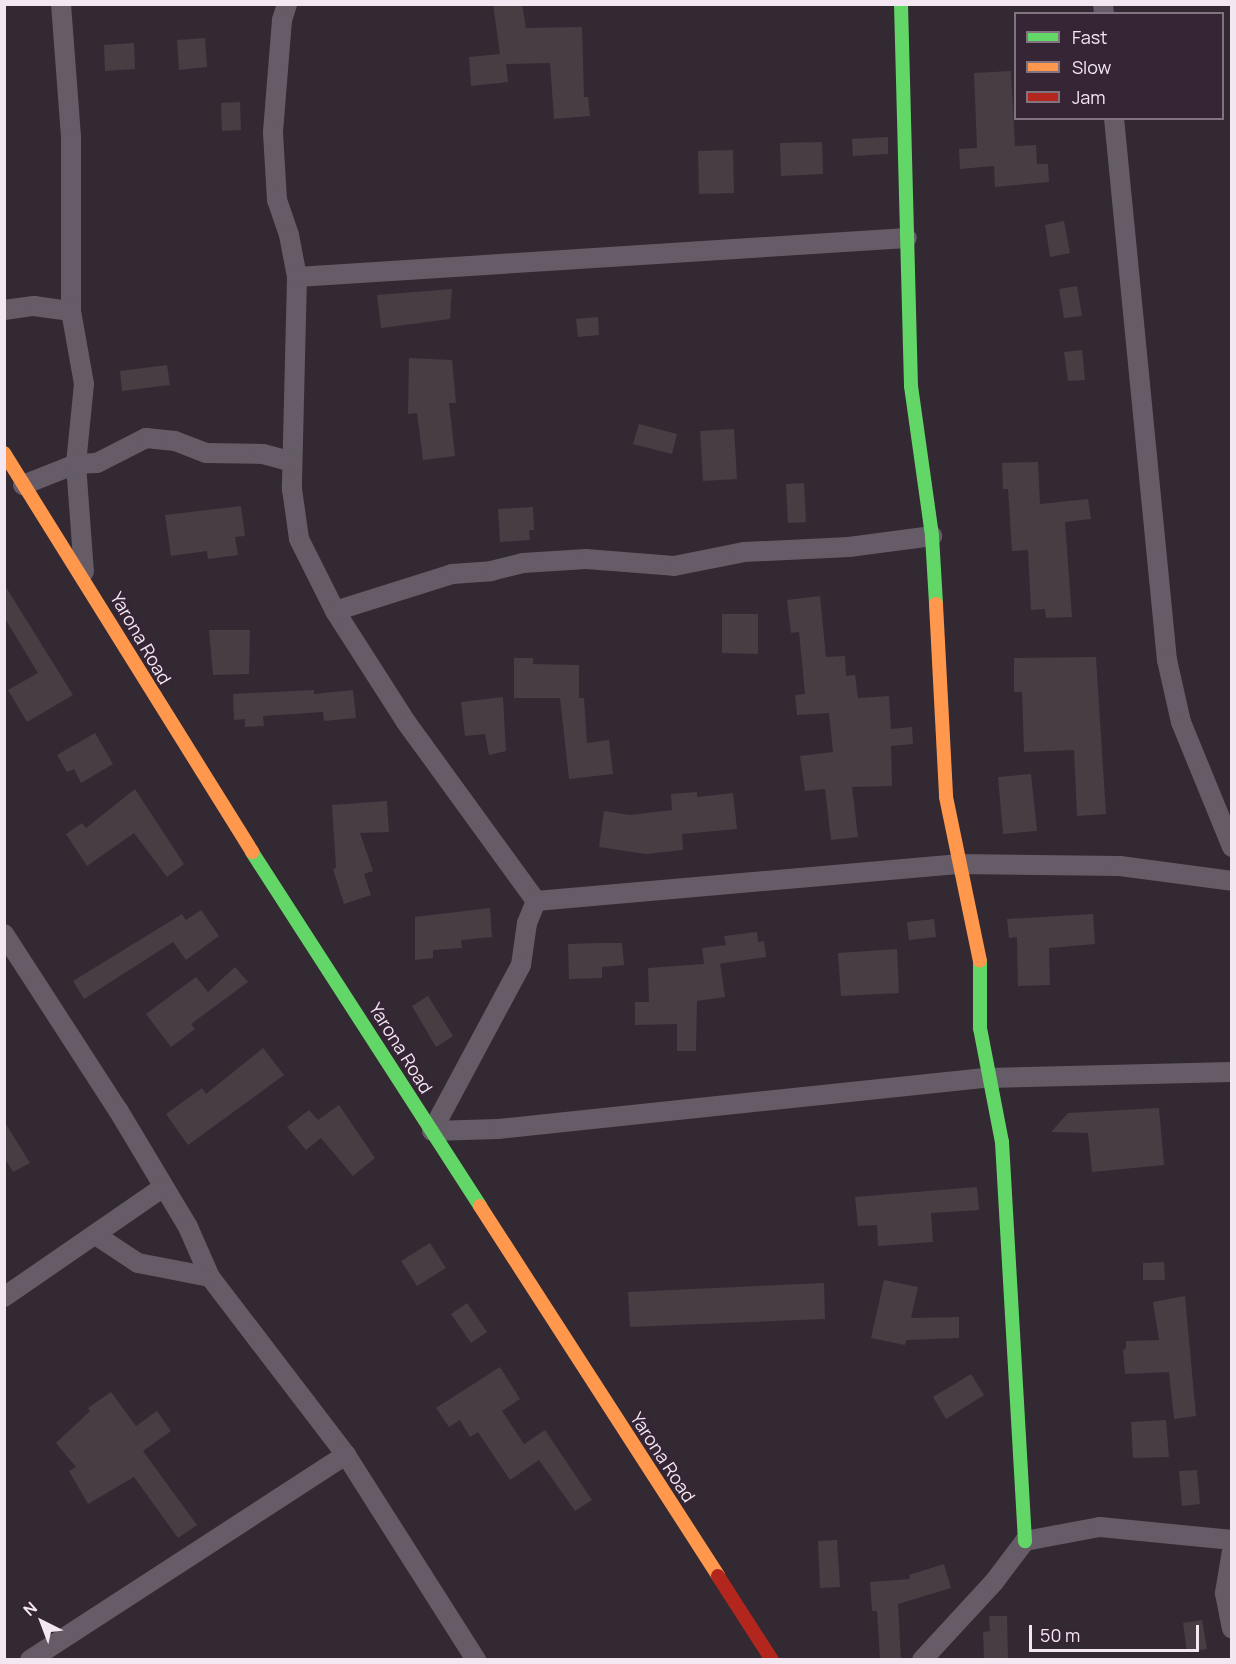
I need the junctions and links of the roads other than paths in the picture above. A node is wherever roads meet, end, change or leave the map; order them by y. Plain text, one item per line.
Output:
1 (61, 4) edge
2 (287, 4) edge
3 (901, 4) edge
4 (1114, 120) edge
5 (907, 238) junction
6 (297, 277) junction
7 (4, 310) edge
8 (71, 311) junction
9 (4, 453) edge
10 (292, 462) junction
11 (76, 464) junction
12 (23, 485) junction
13 (932, 536) junction
14 (85, 578) junction
15 (335, 611) junction
16 (1232, 847) edge
17 (957, 864) junction
18 (1232, 881) edge
19 (536, 900) junction
20 (4, 934) edge
21 (1232, 1072) edge
22 (987, 1078) junction
23 (432, 1131) junction
24 (162, 1188) junction
25 (97, 1236) junction
26 (210, 1276) junction
27 (4, 1297) edge
28 (346, 1455) junction
29 (1232, 1540) edge
30 (1025, 1541) junction
31 (1232, 1551) edge
32 (1232, 1628) edge
33 (30, 1659) edge
34 (476, 1659) edge
35 (772, 1659) edge
36 (922, 1659) edge

1 - 8 street
2 - 6 street
3 - 5 street
4 - 16 street
5 - 6 street
5 - 13 street
6 - 10 street
7 - 8 street
8 - 11 street
9 - 12 street, Yarona Road
10 - 11 street
10 - 15 street
11 - 12 street
11 - 14 street
12 - 14 street, Yarona Road
13 - 15 street
13 - 17 street
14 - 23 street, Yarona Road
15 - 19 street
17 - 18 street
17 - 19 street
17 - 22 street
19 - 23 street
20 - 24 street
21 - 22 street
22 - 23 street
22 - 30 street
23 - 35 street, Yarona Road
24 - 25 street
24 - 26 street
25 - 26 street
25 - 27 street
26 - 28 street
28 - 33 street
28 - 34 street
29 - 30 street
30 - 36 street
31 - 32 street

